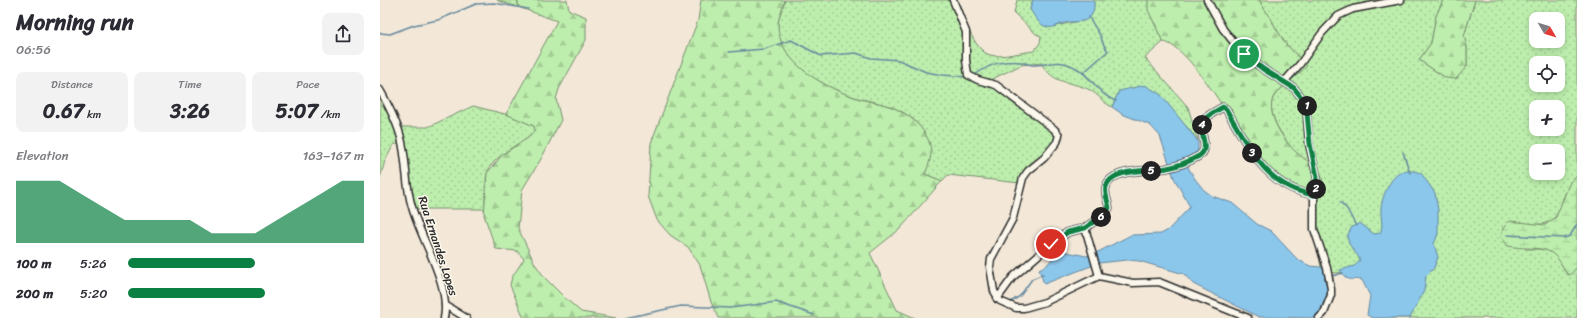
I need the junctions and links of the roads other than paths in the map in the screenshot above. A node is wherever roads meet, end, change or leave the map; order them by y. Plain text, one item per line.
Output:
1 (953, 0) edge
2 (1207, 0) edge
3 (1401, 0) edge
4 (1284, 82) junction
5 (380, 90) edge
6 (1314, 195) junction
7 (1085, 228) junction
8 (1099, 276) junction
9 (997, 299) junction
10 (445, 305) junction
11 (444, 318) edge
12 (466, 318) edge
13 (1248, 318) edge
14 (1319, 318) edge

1 - 9 street
2 - 4 street
3 - 4 street
4 - 6 street
5 - 10 street, Rua Ernandes Lopes
6 - 7 street
6 - 14 street
7 - 8 street
7 - 9 street
8 - 9 street
8 - 13 street
10 - 11 street, Rua Ernandes Lopes
10 - 12 street

